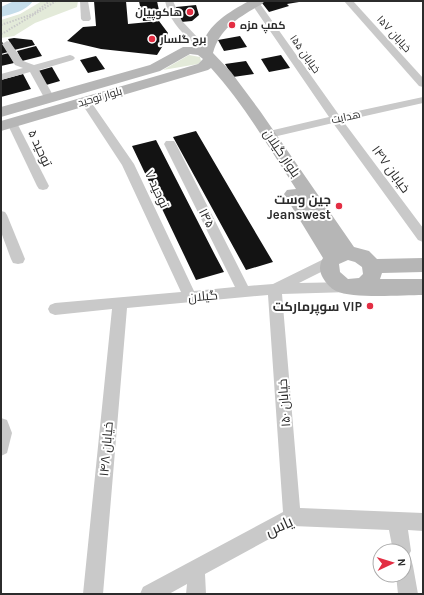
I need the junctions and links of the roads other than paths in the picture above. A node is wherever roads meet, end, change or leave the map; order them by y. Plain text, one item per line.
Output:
1 (84, 1) edge
2 (168, 1) edge
3 (240, 1) edge
4 (348, 1) edge
5 (257, 2) edge
6 (86, 19) dead end
7 (7, 44) dead end
8 (191, 45) junction
9 (70, 58) dead end
10 (204, 62) junction
11 (33, 68) junction
12 (1, 77) edge
13 (423, 84) edge
14 (50, 98) junction
15 (423, 100) edge
16 (85, 101) junction
17 (1, 112) edge
18 (336, 119) junction
19 (7, 124) edge
20 (269, 134) junction
21 (170, 144) dead end
22 (42, 186) dead end
23 (1, 215) edge
24 (423, 236) edge
25 (337, 257) junction
26 (18, 259) dead end
27 (423, 265) edge
28 (372, 266) junction
29 (423, 286) edge
30 (353, 287) junction
31 (275, 289) junction
32 (244, 292) junction
33 (190, 297) junction
34 (120, 303) junction
35 (55, 309) dead end
36 (1, 425) edge
37 (1, 448) edge
38 (292, 517) junction
39 (397, 521) junction
40 (423, 522) edge
41 (401, 543) edge
42 (196, 569) junction
43 (406, 583) edge
44 (93, 594) edge
45 (150, 594) edge
46 (196, 594) edge
47 (408, 594) edge

1 - 6 street
2 - 8 street
3 - 8 main road
4 - 13 street, خیابان ۱۵۷
5 - 10 main road
5 - 18 street, خیابان ۱۵۵
7 - 11 street
8 - 10 main road
8 - 14 main road, بلوار توحید
9 - 11 street
10 - 16 main road, بلوار توحید
10 - 20 main road, بلوار گیلان
10 - 25 main road, بلوار گیلان
11 - 12 street
11 - 14 street
14 - 17 main road, بلوار توحید
15 - 18 street, هدایت
16 - 19 main road, بلوار توحید
16 - 33 street, توحید ۷
18 - 20 street, هدایت
18 - 24 street, خیابان ۱۴۷
19 - 22 street, توحید ۵
20 - 25 main road, بلوار گیلان
21 - 32 street, ۱۴۵
23 - 26 street
25 - 28 main road
25 - 30 main road
25 - 31 street
27 - 28 main road
28 - 30 main road
29 - 30 main road
30 - 31 street, گیلان
31 - 32 street, گیلان
31 - 38 street, خیابان ۱۵۰
32 - 33 street, گیلان
33 - 34 street, گیلان
34 - 35 street, گیلان
34 - 44 street, خیابان ۱۴۸
36 - 37 street
38 - 39 street, یاس
38 - 42 street, یاس
39 - 40 street, یاس
39 - 41 street
42 - 45 street, یاس
42 - 46 street
43 - 47 street

